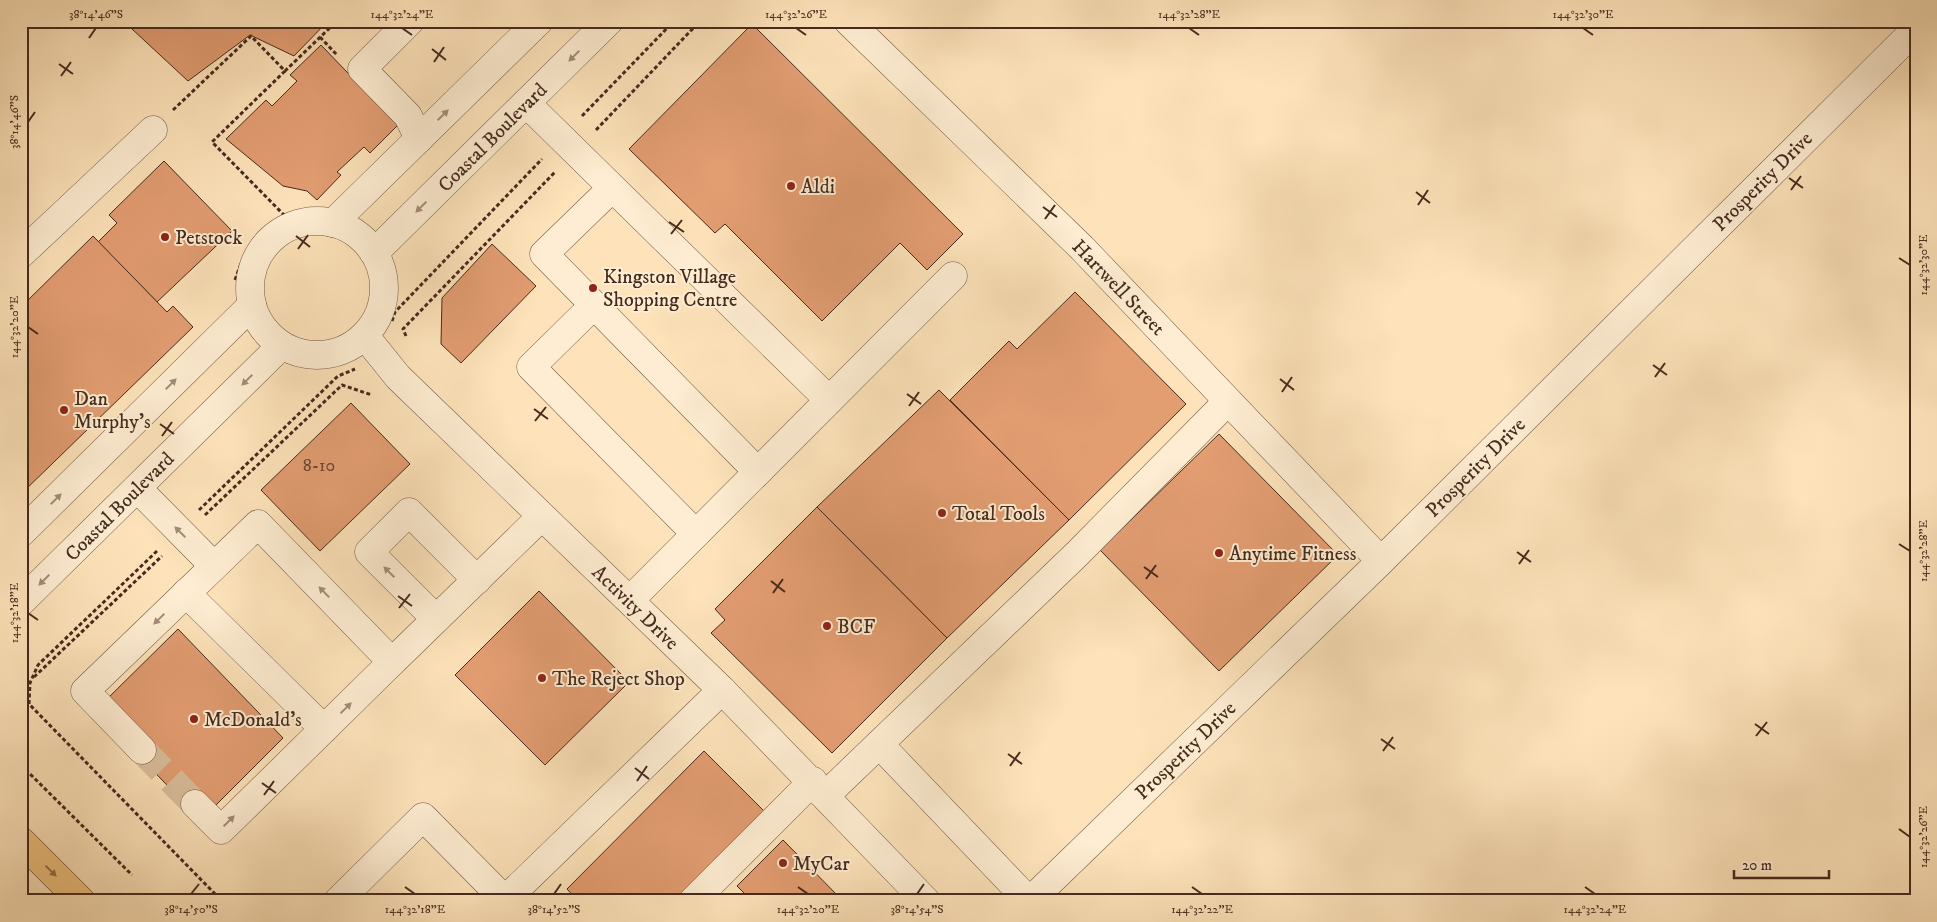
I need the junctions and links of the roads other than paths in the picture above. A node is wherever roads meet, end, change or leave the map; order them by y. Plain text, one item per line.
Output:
1 (410, 21) edge
2 (539, 21) edge
3 (609, 21) edge
4 (848, 21) edge
5 (1916, 29) edge
6 (526, 103) junction
7 (153, 130) road end
8 (419, 139) junction
9 (612, 188) junction
10 (323, 217) junction
11 (374, 253) junction
12 (21, 254) edge
13 (953, 276) dead end
14 (243, 295) junction
15 (594, 305) junction
16 (281, 346) junction
17 (373, 346) junction
18 (829, 400) junction
19 (1228, 401) junction
20 (758, 472) junction
21 (137, 488) junction
22 (541, 517) junction
23 (21, 533) edge
24 (696, 534) junction
25 (1381, 560) junction
26 (214, 566) junction
27 (477, 580) junction
28 (186, 593) junction
29 (630, 600) junction
30 (21, 602) edge
31 (436, 619) junction
32 (392, 662) junction
33 (722, 690) junction
34 (324, 728) junction
35 (879, 744) junction
36 (142, 750) tunnel mouth
37 (819, 788) junction
38 (195, 804) tunnel mouth
39 (21, 841) edge
40 (505, 900) edge
41 (81, 901) edge
42 (338, 901) edge
43 (693, 901) edge
44 (926, 901) edge
45 (1030, 901) edge

1 - 8 street
8 -> 2 street
3 -> 6 street, Coastal Boulevard
4 - 19 street, Hartwell Street
5 - 25 street, Prosperity Drive
6 - 9 street
6 -> 11 street, Coastal Boulevard
7 - 12 street
8 - 10 street
9 - 15 street
9 - 18 street
10 - 11 street
10 - 14 street
11 - 17 street
13 - 18 street
14 - 16 street
23 -> 14 street
15 - 20 street
15 - 24 street
16 - 17 street
16 -> 21 street, Coastal Boulevard
17 - 22 street, Activity Drive
18 - 20 street
19 - 25 street, Hartwell Street
19 - 35 street
20 - 24 street
26 -> 21 street
21 -> 30 street, Coastal Boulevard
22 - 27 street
22 - 29 street, Activity Drive
24 - 29 street
25 - 45 street, Prosperity Drive
26 - 28 street
32 -> 26 street
27 - 31 street
31 -> 27 street
28 - 34 street
28 -> 36 street
29 - 33 street, Activity Drive
31 - 32 street
34 -> 32 street
33 - 37 street, Activity Drive
33 - 40 street
38 -> 34 street
35 - 37 street
35 - 45 street
37 - 43 street
37 - 44 street, Activity Drive
39 -> 41 main road
40 - 42 street

